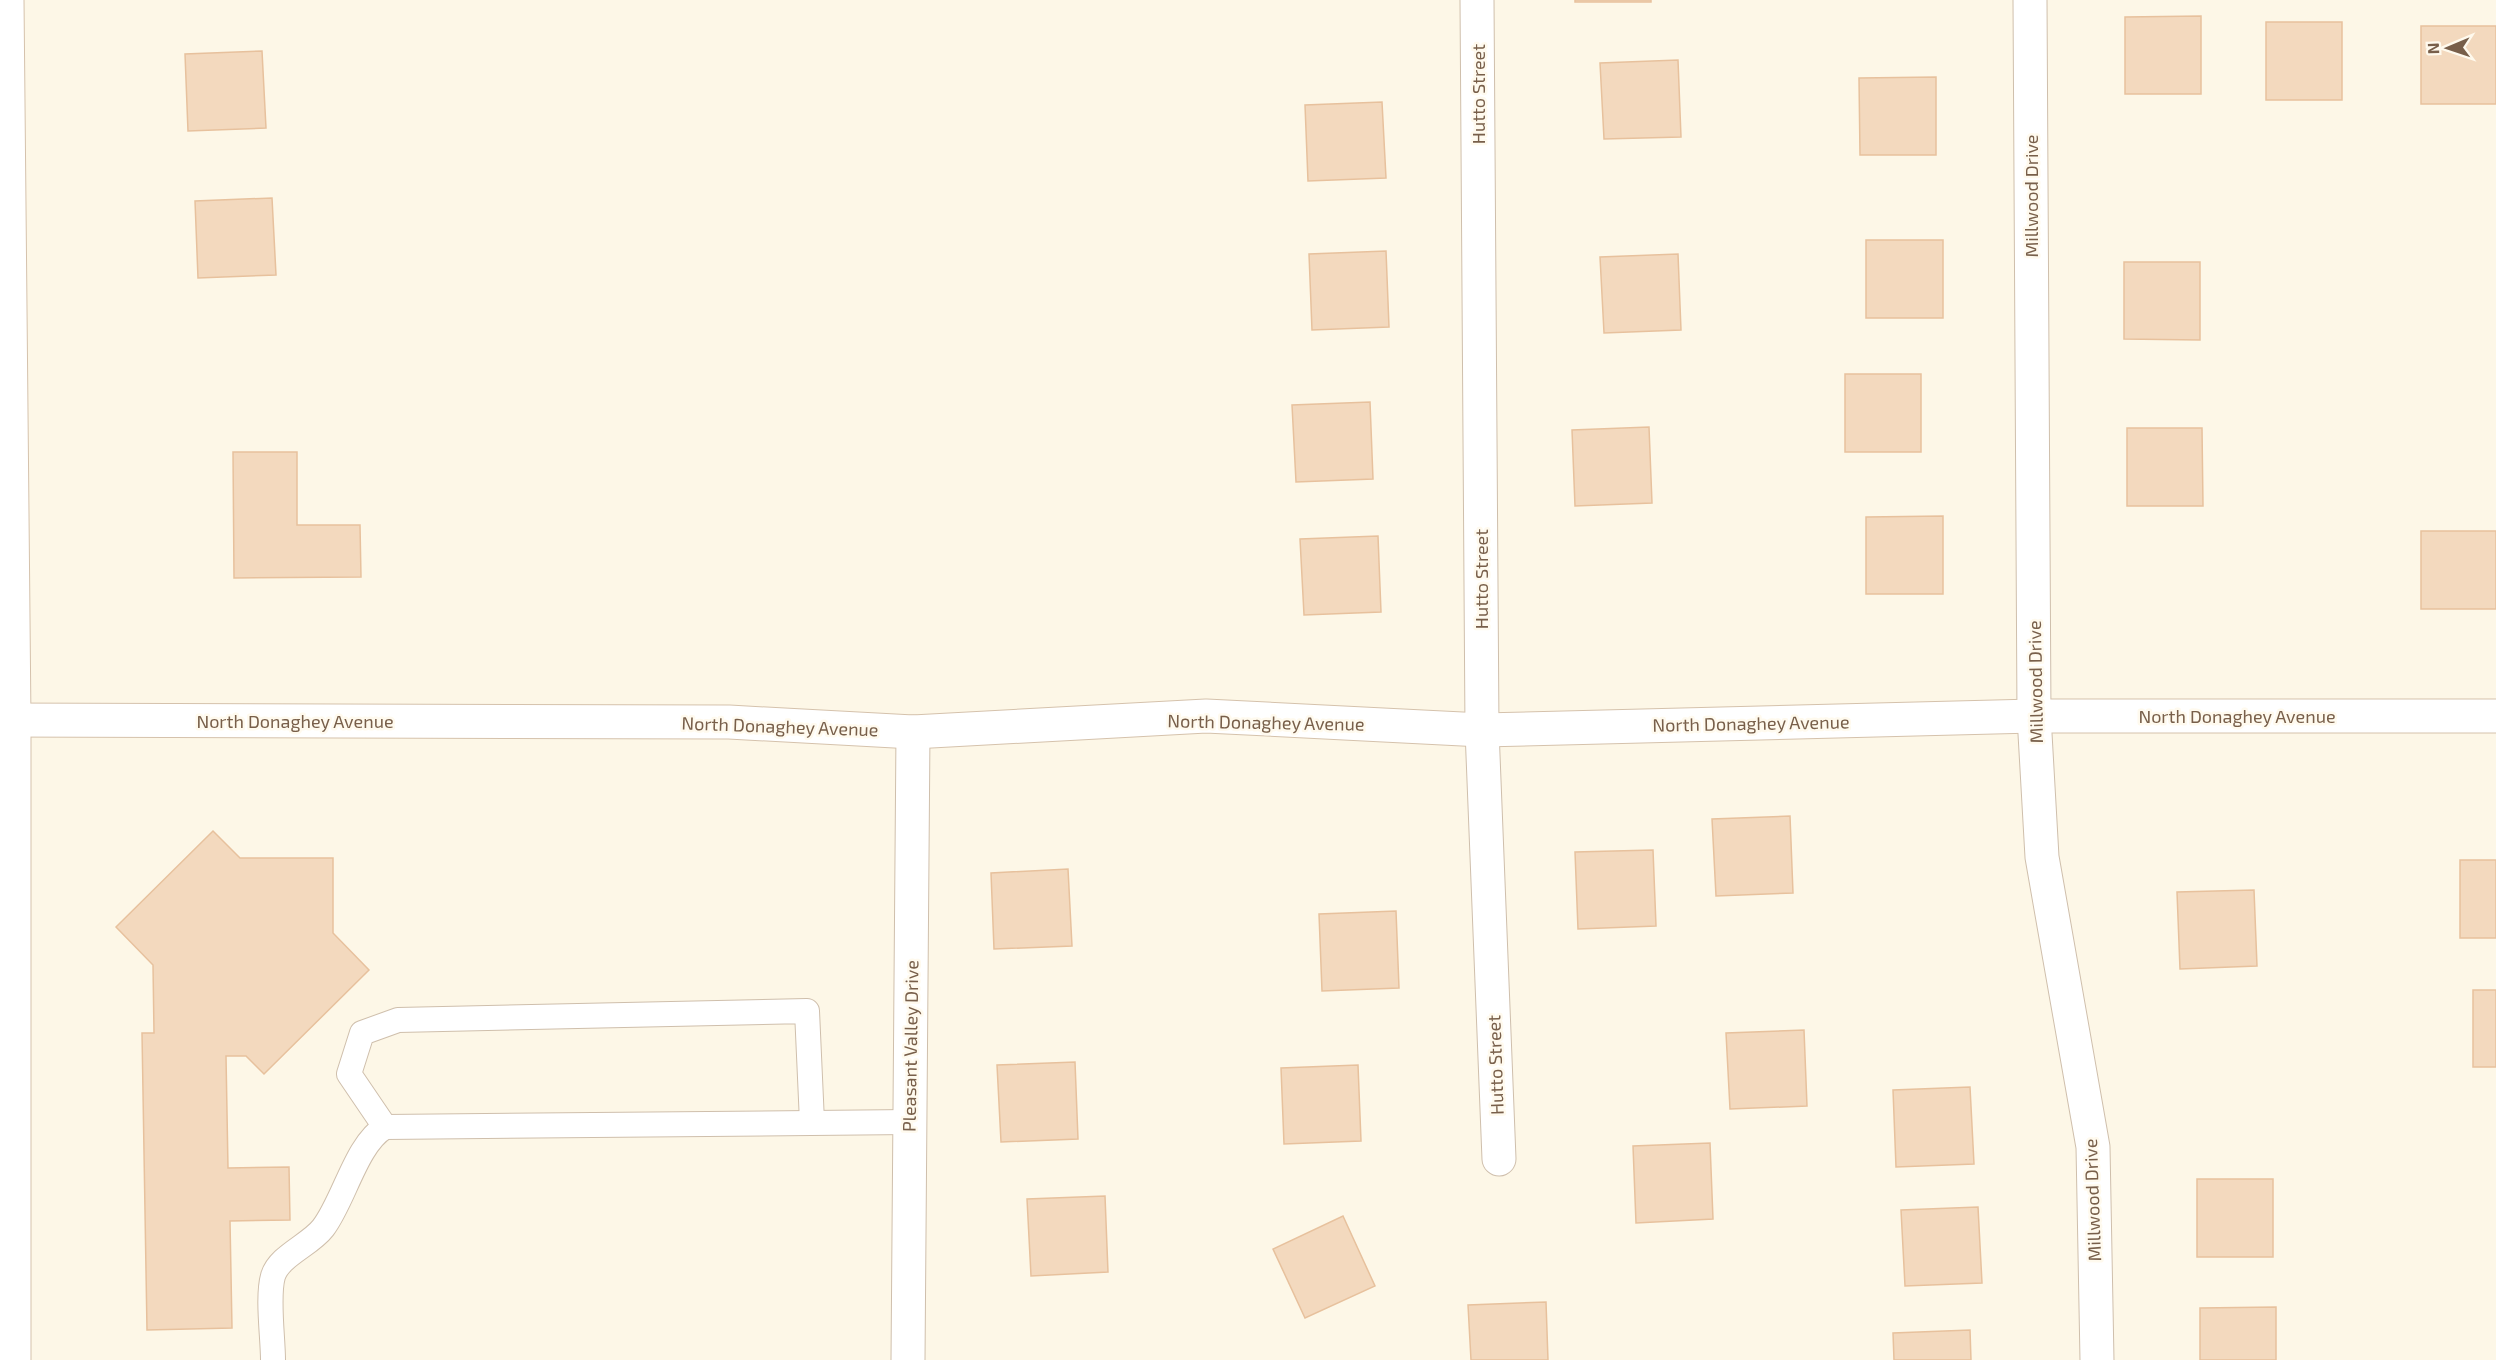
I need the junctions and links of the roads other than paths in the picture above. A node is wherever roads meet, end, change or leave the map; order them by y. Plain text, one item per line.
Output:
1 (7, 0) edge
2 (1477, 0) edge
3 (2030, 0) edge
4 (4, 135) edge
5 (2034, 716) junction
6 (2496, 716) edge
7 (7, 720) edge
8 (1482, 730) junction
9 (913, 732) junction
10 (7, 861) edge
11 (7, 1099) edge
12 (812, 1122) junction
13 (910, 1122) junction
14 (385, 1126) junction
15 (1499, 1159) dead end
16 (14, 1360) edge
17 (273, 1360) edge
18 (908, 1360) edge
19 (2097, 1360) edge

1 - 4 street
2 - 8 street, Hutto Street
3 - 5 street, Millwood Drive
4 - 7 street
5 - 6 street, North Donaghey Avenue
5 - 8 street, North Donaghey Avenue
5 - 19 street, Millwood Drive
7 - 9 street, North Donaghey Avenue
7 - 10 street
8 - 9 street, North Donaghey Avenue
8 - 15 street, Hutto Street
9 - 13 street, Pleasant Valley Drive
10 - 11 street
11 - 16 street
12 - 13 lane
12 - 14 lane
12 - 14 lane
13 - 18 street, Pleasant Valley Drive
14 - 17 lane

